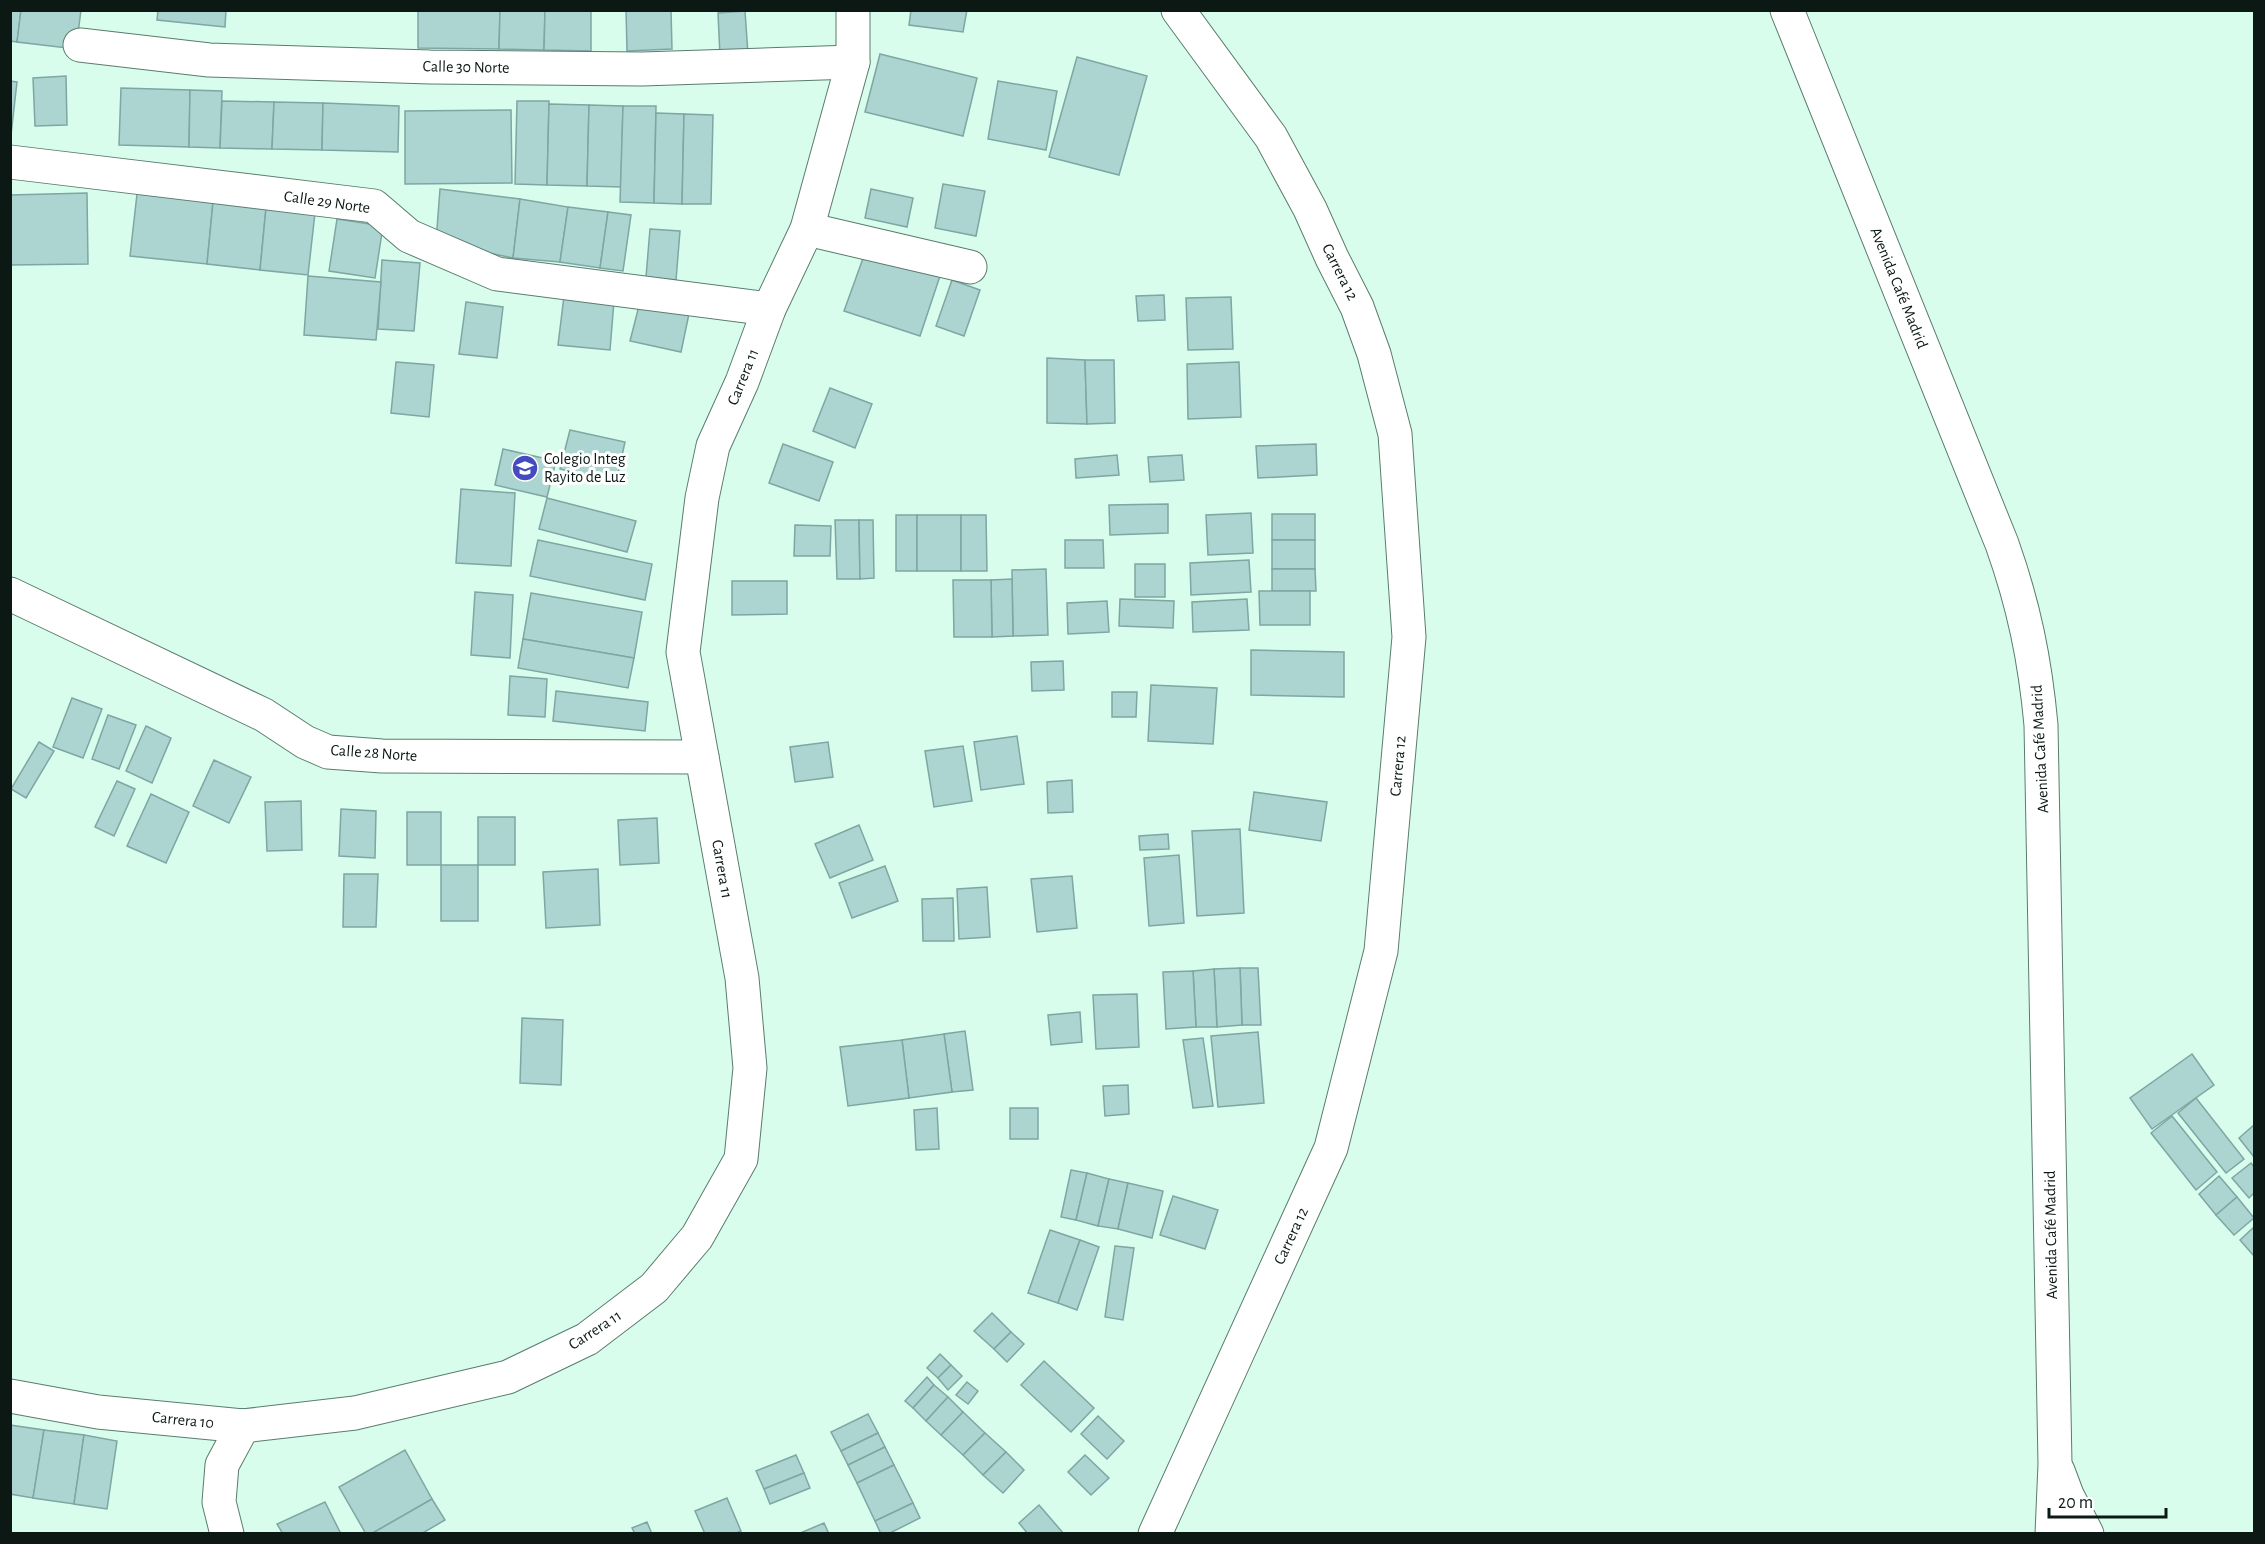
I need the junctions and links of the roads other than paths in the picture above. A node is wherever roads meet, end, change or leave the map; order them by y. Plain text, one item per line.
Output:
1 (854, 10) edge
2 (1178, 10) edge
3 (1787, 10) edge
4 (80, 45) dead end
5 (853, 62) junction
6 (10, 162) edge
7 (807, 229) junction
8 (970, 267) dead end
9 (769, 309) junction
10 (10, 594) edge
11 (702, 757) junction
12 (10, 1396) edge
13 (243, 1426) junction
14 (2055, 1464) junction
15 (227, 1533) edge
16 (1155, 1533) edge
17 (2052, 1533) edge
18 (2087, 1533) edge

1 - 5 street, Carrera 11
2 - 16 street, Carrera 12
3 - 14 street, Avenida Café Madrid
4 - 5 street, Calle 30 Norte
5 - 7 street, Carrera 11
6 - 9 street, Calle 29 Norte
7 - 8 street
7 - 9 street, Carrera 11
9 - 11 street, Carrera 11
10 - 11 street, Calle 28 Norte
11 - 13 street, Carrera 11
12 - 13 street, Carrera 10
13 - 15 street, Carrera 10
14 - 17 street, Avenida Café Madrid
14 - 18 street

